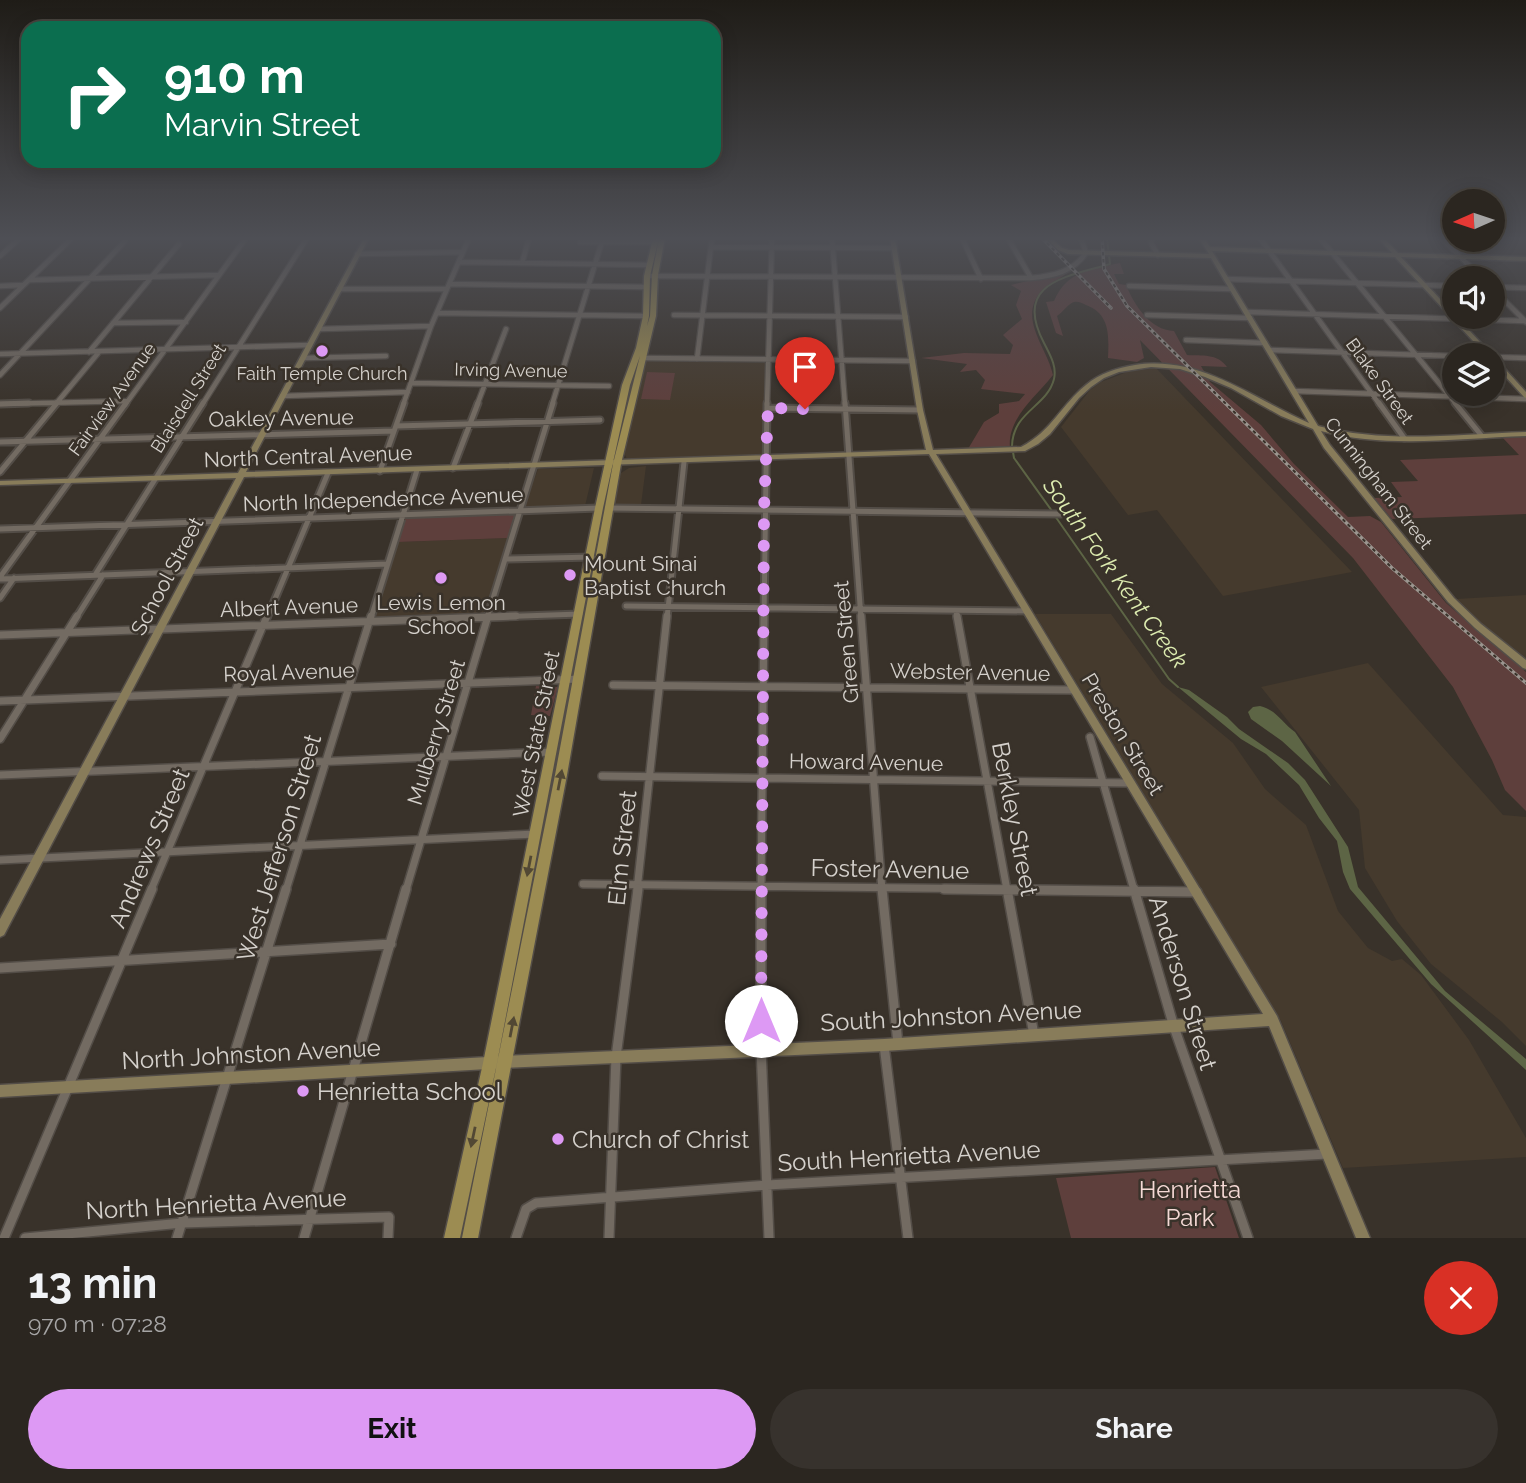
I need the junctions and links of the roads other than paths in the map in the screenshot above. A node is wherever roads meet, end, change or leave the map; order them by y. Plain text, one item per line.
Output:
1 (74, 296) edge
2 (136, 296) edge
3 (204, 296) edge
4 (271, 296) edge
5 (336, 296) edge
6 (445, 296) edge
7 (586, 296) edge
8 (647, 296) edge
9 (652, 296) edge
10 (705, 296) edge
11 (771, 296) edge
12 (837, 296) edge
13 (903, 296) edge
14 (1236, 296) edge
15 (1302, 296) edge
16 (1367, 296) edge
17 (1505, 300) edge
18 (437, 313) junction
19 (1147, 314) dead end
20 (1315, 314) junction
21 (579, 315) junction
22 (674, 315) dead end
23 (702, 315) junction
24 (1248, 315) junction
25 (646, 316) junction
26 (770, 316) junction
27 (838, 316) junction
28 (1384, 316) junction
29 (906, 317) junction
30 (1442, 318) edge
31 (1505, 320) edge
32 (1525, 321) edge
33 (186, 322) junction
34 (113, 323) junction
35 (431, 326) junction
36 (319, 329) junction
37 (506, 329) dead end
38 (1465, 329) edge
39 (1186, 340) dead end
40 (1479, 343) edge
41 (310, 345) junction
42 (1267, 346) junction
43 (239, 347) junction
44 (165, 350) junction
45 (99, 351) junction
46 (89, 352) junction
47 (1342, 352) junction
48 (0, 354) edge
49 (20, 354) junction
50 (1414, 354) junction
51 (1442, 355) edge
52 (386, 356) dead end
53 (1505, 357) edge
54 (303, 358) junction
55 (644, 358) junction
56 (1526, 358) edge
57 (697, 359) junction
58 (769, 360) junction
59 (841, 361) junction
60 (913, 361) junction
61 (1505, 373) edge
62 (0, 375) edge
63 (412, 383) junction
64 (484, 384) junction
65 (559, 385) junction
66 (609, 386) dead end
67 (1442, 389) edge
68 (1293, 391) junction
69 (408, 392) junction
70 (1371, 393) junction
71 (282, 396) junction
72 (1442, 396) edge
73 (1505, 397) edge
74 (1526, 398) edge
75 (128, 401) junction
76 (57, 402) junction
77 (0, 404) edge
78 (1456, 406) edge
79 (768, 408) junction
80 (920, 410) junction
81 (846, 411) junction
82 (600, 420) dead end
83 (545, 422) junction
84 (468, 424) junction
85 (1315, 427) junction
86 (395, 428) junction
87 (264, 433) junction
88 (1526, 434) edge
89 (1481, 435) junction
90 (183, 436) junction
91 (1404, 438) junction
92 (99, 439) junction
93 (26, 441) junction
94 (0, 442) edge
95 (933, 453) junction
96 (848, 455) junction
97 (766, 459) junction
98 (684, 462) junction
99 (613, 464) junction
100 (533, 466) junction
101 (453, 468) junction
102 (417, 470) junction
103 (380, 471) junction
104 (0, 472) edge
105 (328, 473) junction
106 (241, 477) junction
107 (155, 479) junction
108 (70, 481) junction
109 (0, 483) edge
110 (604, 508) junction
111 (678, 509) junction
112 (520, 510) junction
113 (764, 510) junction
114 (853, 511) junction
115 (966, 512) junction
116 (404, 514) junction
117 (1061, 514) dead end
118 (309, 518) junction
119 (218, 521) junction
120 (128, 524) junction
121 (37, 528) junction
122 (0, 529) edge
123 (592, 557) junction
124 (505, 559) junction
125 (387, 564) junction
126 (288, 568) junction
127 (191, 572) junction
128 (99, 575) junction
129 (0, 578) edge
130 (14, 578) junction
131 (0, 598) edge
132 (626, 606) dead end
133 (668, 607) junction
134 (764, 608) junction
135 (861, 608) junction
136 (956, 611) junction
137 (1028, 611) junction
138 (580, 614) junction
139 (489, 617) junction
140 (369, 622) junction
141 (263, 626) junction
142 (160, 629) junction
143 (65, 634) junction
144 (0, 635) edge
145 (1526, 665) edge
146 (573, 679) junction
147 (469, 682) junction
148 (659, 684) junction
149 (613, 685) dead end
150 (763, 686) junction
151 (348, 687) junction
152 (867, 687) junction
153 (972, 690) junction
154 (1073, 690) junction
155 (236, 691) junction
156 (125, 696) junction
157 (24, 700) junction
158 (0, 701) edge
159 (1090, 737) dead end
160 (0, 739) edge
161 (552, 752) junction
162 (445, 757) junction
163 (326, 762) junction
164 (205, 766) junction
165 (85, 771) junction
166 (0, 775) edge
167 (602, 776) dead end
168 (648, 777) junction
169 (764, 778) junction
170 (874, 778) junction
171 (989, 783) junction
172 (1103, 783) junction
173 (1130, 783) junction
174 (536, 834) junction
175 (422, 838) junction
176 (300, 845) junction
177 (168, 853) junction
178 (38, 859) junction
179 (0, 860) edge
180 (583, 884) dead end
181 (638, 885) junction
182 (761, 885) junction
183 (882, 888) junction
184 (1009, 891) junction
185 (1135, 892) junction
186 (1197, 892) junction
187 (0, 931) edge
188 (391, 944) junction
189 (267, 951) junction
190 (121, 962) junction
191 (0, 968) edge
192 (1273, 1020) junction
193 (1174, 1027) junction
194 (1034, 1035) junction
195 (898, 1044) junction
196 (884, 1045) junction
197 (761, 1048) junction
198 (616, 1057) junction
199 (505, 1062) junction
200 (490, 1063) junction
201 (355, 1071) junction
202 (229, 1078) junction
203 (68, 1088) junction
204 (0, 1091) edge
205 (1327, 1154) junction
206 (1220, 1161) junction
207 (900, 1178) junction
208 (767, 1185) junction
209 (611, 1197) junction
210 (310, 1219) junction
211 (182, 1223) junction
212 (4, 1238) edge
213 (24, 1238) edge
214 (177, 1238) edge
215 (304, 1238) edge
216 (388, 1238) edge
217 (452, 1238) edge
218 (470, 1238) edge
219 (516, 1238) edge
220 (609, 1238) edge
221 (769, 1238) edge
222 (908, 1238) edge
223 (1248, 1238) edge
224 (1363, 1238) edge

1 - 49 street
2 - 34 street
3 - 33 street, Fairview Avenue
4 - 43 street, Blaisdell Street
5 - 36 street, School Street
6 - 18 street
7 - 21 street, Mulberry Street
8 - 25 main road, West State Street
9 - 55 main road, West State Street
10 - 23 street
11 - 26 street
12 - 27 street, Green Street
13 - 29 street, Preston Street
14 - 24 street, Cunningham Street
15 - 20 street, Blake Street
16 - 28 street
17 - 32 street
18 - 21 street
18 - 35 street
19 - 24 street
20 - 24 street
20 - 28 street
20 - 47 street, Blake Street
21 - 25 street
21 - 65 street, Mulberry Street
22 - 23 street
23 - 26 street
23 - 57 street
24 - 42 street, Cunningham Street
25 - 99 main road, West State Street
26 - 27 street
26 - 58 street
27 - 29 street
27 - 59 street, Green Street
28 - 30 street
28 - 50 street
29 - 60 street, Preston Street
31 - 32 street
33 - 34 street
33 - 44 street, Fairview Avenue
34 - 46 street
35 - 36 street
35 - 63 street
36 - 41 street, School Street
37 - 64 street
38 - 40 street
39 - 42 street
41 - 43 street
41 - 54 street, School Street
42 - 47 street
42 - 68 street, Cunningham Street
43 - 44 street
43 - 90 street, Blaisdell Street
44 - 45 street
44 - 75 street, Fairview Avenue
45 - 46 street
45 - 76 street
46 - 49 street
47 - 50 street
47 - 70 street, Blake Street
48 - 49 street
49 - 62 street
50 - 51 street
50 - 67 street
52 - 54 street
53 - 56 street
54 - 71 street, School Street
55 - 57 street
55 - 99 main road, West State Street
57 - 58 street
58 - 59 street
58 - 79 street
59 - 60 street
59 - 81 street, Green Street
60 - 80 street, Preston Street
61 - 74 street
63 - 64 street, Irving Avenue
63 - 69 street
64 - 65 street, Irving Avenue
64 - 84 street
65 - 66 street, Irving Avenue
65 - 83 street, Mulberry Street
68 - 70 street
68 - 85 street, Cunningham Street
69 - 71 street
69 - 86 street
70 - 72 street
70 - 91 street, Blake Street
71 - 87 street, School Street
73 - 74 street
75 - 76 street
75 - 92 street, Fairview Avenue
76 - 77 street
76 - 93 street
78 - 89 street
79 - 81 street
79 - 97 street
80 - 81 street
80 - 95 street, Preston Street
81 - 96 street, Green Street
82 - 83 street, Oakley Avenue
83 - 84 street, Oakley Avenue
83 - 100 street, Mulberry Street
84 - 86 street, Oakley Avenue
84 - 101 street
85 - 91 street
85 - 95 street
85 - 145 street, Cunningham Street
86 - 87 street, Oakley Avenue
86 - 103 street
87 - 90 street, Oakley Avenue
87 - 106 street, School Street
88 - 89 street
89 - 91 street
90 - 92 street, Oakley Avenue
90 - 107 street, Blaisdell Street
92 - 93 street, Oakley Avenue
92 - 108 street, Fairview Avenue
93 - 94 street, Oakley Avenue
93 - 104 street
95 - 96 street
95 - 115 street, Preston Street
96 - 97 street
96 - 114 street, Green Street
97 - 98 street
97 - 113 street
98 - 99 street
98 - 111 street, Elm Street
99 - 100 main road, North Central Avenue
99 - 110 main road, West State Street
100 - 101 main road, North Central Avenue
100 - 112 street, Mulberry Street
101 - 102 main road, North Central Avenue
102 - 103 main road, North Central Avenue
102 - 116 street, West Jefferson Street
103 - 105 main road, North Central Avenue
105 - 106 main road, North Central Avenue
105 - 118 street, Andrews Street
106 - 107 street, North Central Avenue
106 - 119 street, School Street
107 - 108 street, North Central Avenue
107 - 120 street, Blaisdell Street
108 - 109 street, North Central Avenue
108 - 121 street, Fairview Avenue
110 - 111 street, North Independence Avenue
110 - 112 street, North Independence Avenue
110 - 123 main road, West State Street
110 - 146 main road, West State Street
111 - 113 street, North Independence Avenue
111 - 133 street, Elm Street
112 - 116 street, North Independence Avenue
112 - 124 street, Mulberry Street
113 - 114 street, North Independence Avenue
113 - 134 street
114 - 115 street, North Independence Avenue
114 - 135 street, Green Street
115 - 117 street, North Independence Avenue
115 - 137 street, Preston Street
116 - 118 street, North Independence Avenue
116 - 125 street, West Jefferson Street
118 - 119 street, North Independence Avenue
118 - 126 street, Andrews Street
119 - 120 street, North Independence Avenue
119 - 127 street, School Street
120 - 121 street, North Independence Avenue
120 - 128 street, Blaisdell Street
121 - 122 street, North Independence Avenue
121 - 129 street, Fairview Avenue
123 - 124 street
123 - 138 main road, West State Street
124 - 139 street, Mulberry Street
125 - 126 street
125 - 140 street, West Jefferson Street
126 - 127 street
126 - 141 street, Andrews Street
127 - 128 street
127 - 142 street, School Street
128 - 130 street
128 - 143 street, Blaisdell Street
129 - 130 street
130 - 131 street
132 - 133 street
133 - 134 street
133 - 148 street, Elm Street
134 - 135 street
134 - 150 street
135 - 136 street
135 - 152 street, Green Street
136 - 137 street
136 - 153 street, Berkley Street
137 - 154 street, Preston Street
138 - 139 street, Albert Avenue
138 - 146 main road, West State Street
139 - 140 street, Albert Avenue
139 - 147 street, Mulberry Street
140 - 141 street, Albert Avenue
140 - 151 street, West Jefferson Street
141 - 142 street, Albert Avenue
141 - 155 street, Andrews Street
142 - 143 street, Albert Avenue
142 - 156 street, School Street
143 - 144 street, Albert Avenue
143 - 157 street, Blaisdell Street
146 - 147 street, Royal Avenue
146 - 161 main road, West State Street
199 -> 146 main road, West State Street
147 - 151 street, Royal Avenue
147 - 162 street, Mulberry Street
148 - 149 street, Webster Avenue
148 - 150 street, Webster Avenue
148 - 168 street, Elm Street
150 - 152 street, Webster Avenue
150 - 169 street
151 - 155 street, Royal Avenue
151 - 163 street, West Jefferson Street
152 - 153 street, Webster Avenue
152 - 170 street, Green Street
153 - 154 street, Webster Avenue
153 - 171 street, Berkley Street
154 - 173 street, Preston Street
155 - 156 street, Royal Avenue
155 - 164 street, Andrews Street
156 - 157 street, Royal Avenue
156 - 165 street, School Street
157 - 158 street, Royal Avenue
157 - 160 street, Blaisdell Street
159 - 172 street, Anderson Street
161 - 162 street
161 - 174 main road, West State Street
162 - 163 street
162 - 175 street, Mulberry Street
163 - 164 street
163 - 176 street, West Jefferson Street
164 - 165 street
164 - 177 street, Andrews Street
165 - 166 street
165 - 178 street, School Street
167 - 168 street, Howard Avenue
168 - 169 street, Howard Avenue
168 - 181 street, Elm Street
169 - 170 street, Howard Avenue
169 - 182 street
170 - 171 street, Howard Avenue
170 - 183 street, Green Street
171 - 172 street, Howard Avenue
171 - 184 street, Berkley Street
172 - 173 street, Howard Avenue
172 - 185 street, Anderson Street
173 - 186 street, Preston Street
174 - 175 street
174 -> 200 main road, West State Street
175 - 176 street
175 - 188 street, Mulberry Street
176 - 177 street
176 - 189 street, West Jefferson Street
177 - 178 street
177 - 190 street, Andrews Street
178 - 179 street
178 - 187 street, School Street
180 - 181 street, Foster Avenue
181 - 182 street, Foster Avenue
181 - 198 street, Elm Street
182 - 183 street, Foster Avenue
182 - 197 street
183 - 184 street, Foster Avenue
183 - 195 street, Green Street
184 - 185 street, Foster Avenue
184 - 194 street, Berkley Street
185 - 186 street, Foster Avenue
185 - 193 street, Anderson Street
186 - 192 street, Preston Street
188 - 189 street
188 - 201 street, Mulberry Street
189 - 190 street
189 - 202 street, West Jefferson Street
190 - 191 street
190 - 203 street, Andrews Street
192 - 193 street, South Johnston Avenue
192 - 205 street, Preston Street
193 - 194 street, South Johnston Avenue
193 - 206 street, Anderson Street
194 - 195 street, South Johnston Avenue
195 - 196 street, South Johnston Avenue
196 - 197 street, South Johnston Avenue
196 - 207 street
197 - 198 street, South Johnston Avenue
197 - 208 street
198 - 199 street, South Johnston Avenue
198 - 209 street, Elm Street
199 - 200 street, North Johnston Avenue
199 - 218 main road, West State Street
200 - 201 street, North Johnston Avenue
200 -> 217 main road, West State Street
201 - 202 street, North Johnston Avenue
201 - 210 street, Mulberry Street
202 - 203 street, North Johnston Avenue
202 - 211 street, West Jefferson Street
203 - 204 street, North Johnston Avenue
203 - 212 street, Andrews Street
205 - 206 street, South Henrietta Avenue
205 - 224 street, Preston Street
206 - 207 street, South Henrietta Avenue
206 - 223 street, Anderson Street
207 - 208 street, South Henrietta Avenue
207 - 222 street
208 - 209 street, South Henrietta Avenue
208 - 221 street
209 - 219 street, South Henrietta Avenue
209 - 220 street, Elm Street
210 - 211 street, North Henrietta Avenue
210 - 215 street, Mulberry Street
210 - 216 street, North Henrietta Avenue
211 - 213 street, North Henrietta Avenue
211 - 214 street, West Jefferson Street

